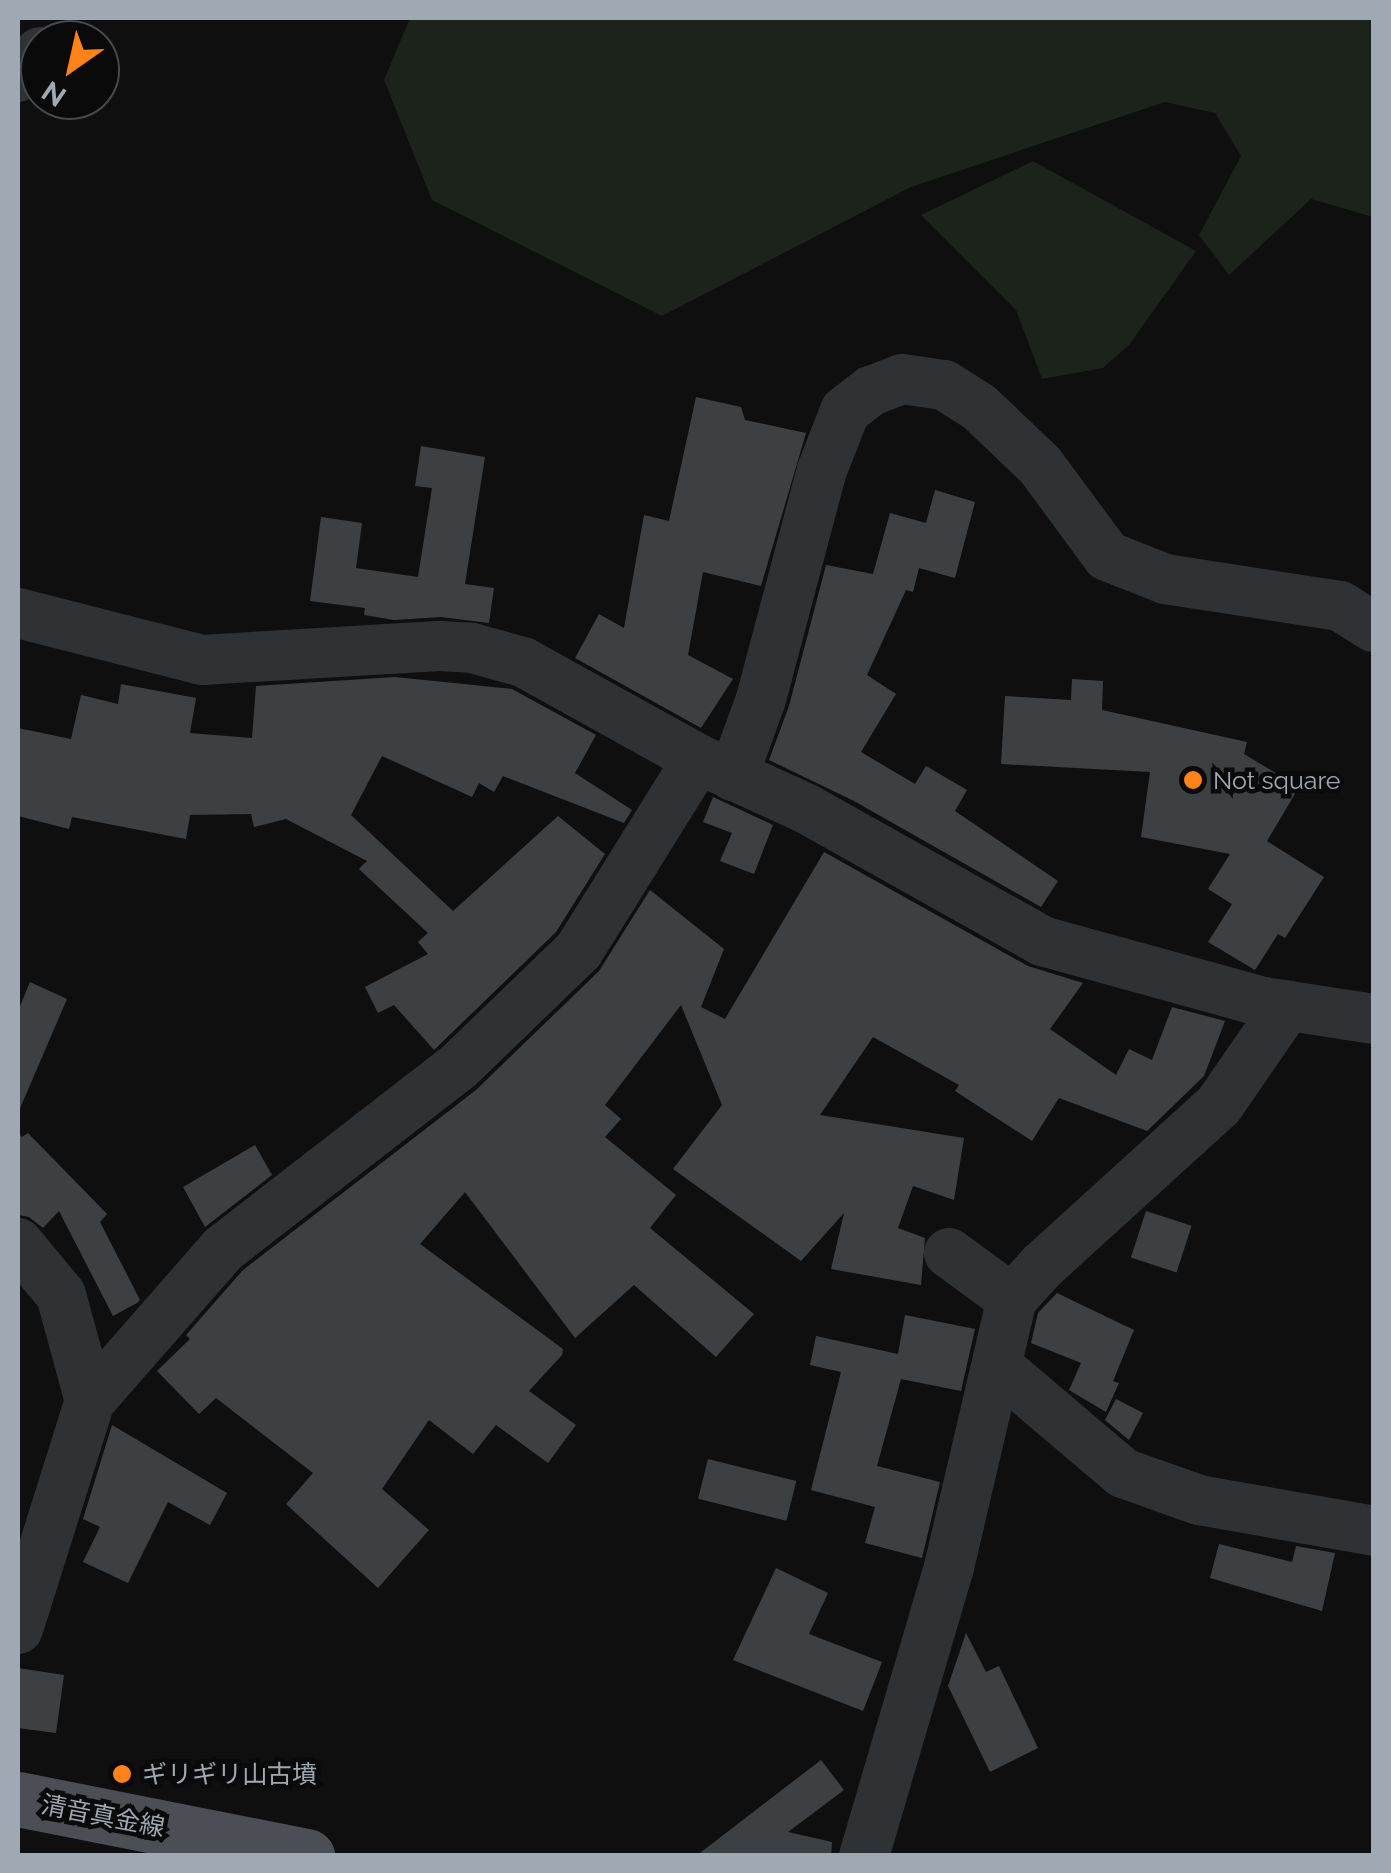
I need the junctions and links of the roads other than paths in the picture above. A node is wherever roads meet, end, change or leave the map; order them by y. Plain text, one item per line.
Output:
1 (18, 613) edge
2 (1374, 627) edge
3 (716, 768) junction
4 (1288, 1005) junction
5 (1374, 1019) edge
6 (18, 1244) edge
7 (949, 1253) dead end
8 (1012, 1300) junction
9 (998, 1366) junction
10 (90, 1401) junction
11 (1374, 1531) edge
12 (18, 1629) edge
13 (18, 1799) edge
14 (306, 1856) edge
15 (864, 1856) edge

1 - 3 street
2 - 3 street
3 - 4 street
3 - 10 street
4 - 5 street
4 - 8 street
6 - 10 street
7 - 8 street
8 - 9 street
9 - 11 street
9 - 15 street
10 - 12 street
13 - 14 main road, 清音真金線

